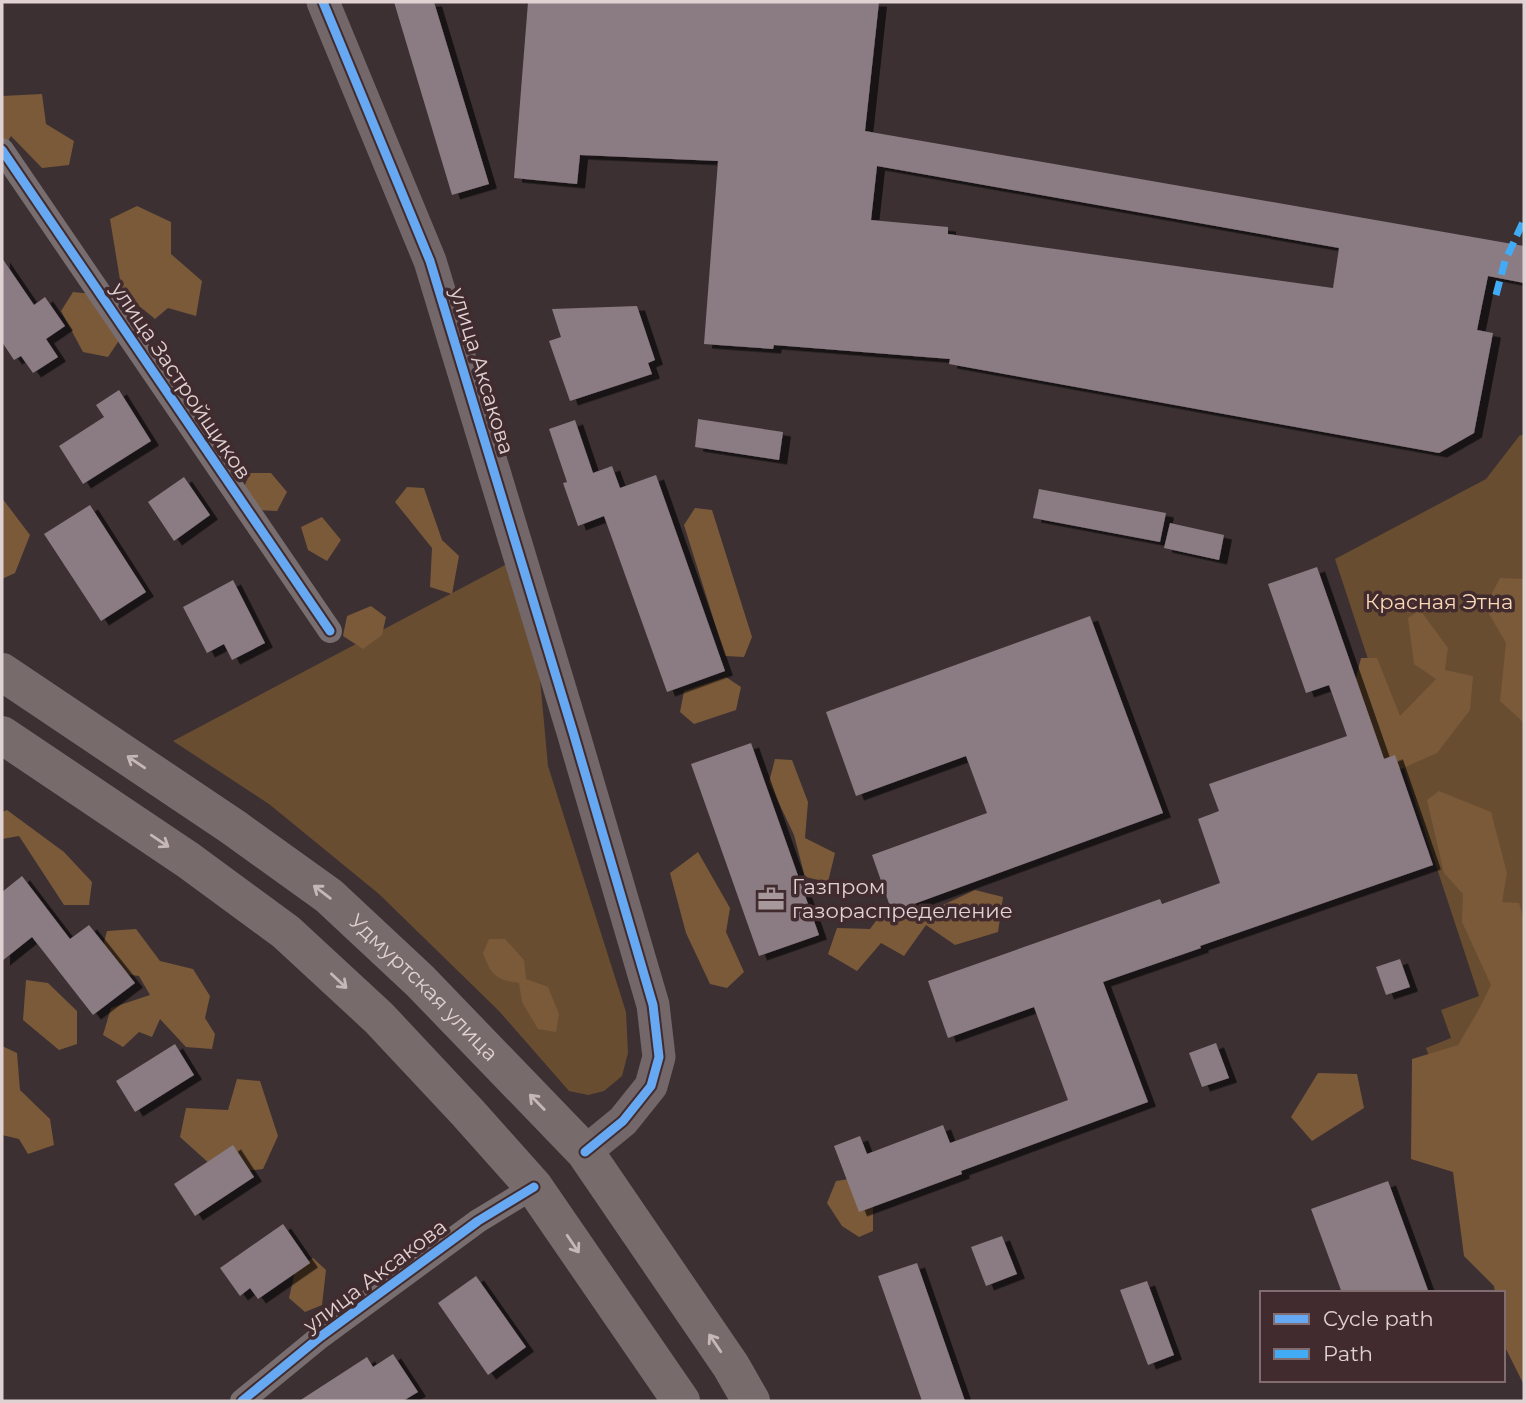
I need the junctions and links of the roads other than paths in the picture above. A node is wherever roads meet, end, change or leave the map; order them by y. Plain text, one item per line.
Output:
1 (323, 2) edge
2 (2, 150) edge
3 (330, 631) dead end
4 (2, 672) edge
5 (2, 735) edge
6 (585, 1152) junction
7 (534, 1187) junction
8 (242, 1401) edge
9 (681, 1401) edge
10 (751, 1401) edge

1 - 6 street, улица Аксакова
2 - 3 street, улица Застройщиков
6 -> 4 main road, Удмуртская улица
5 -> 7 main road
6 - 7 main road
10 -> 6 main road, Удмуртская улица
7 - 8 street, улица Аксакова
7 -> 9 main road

